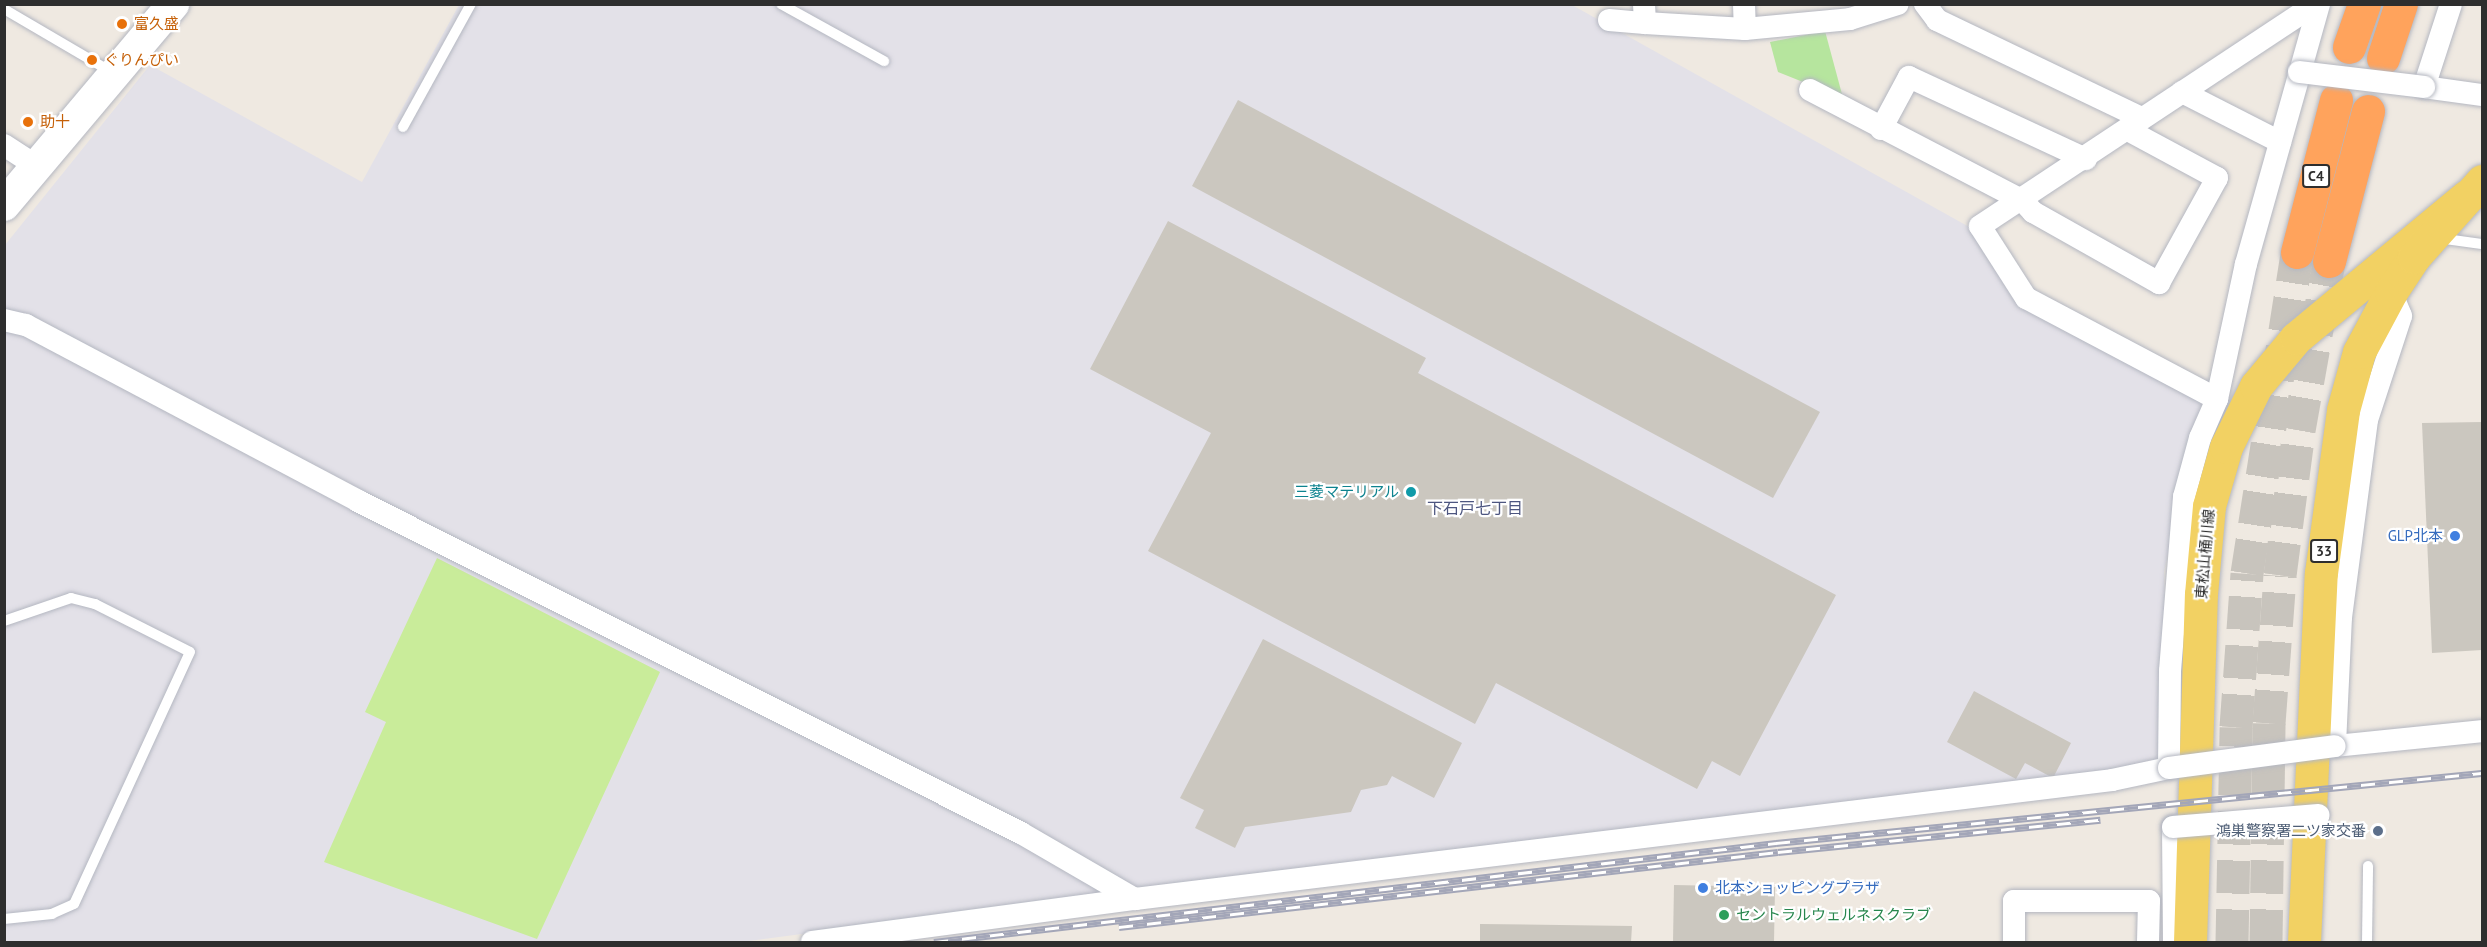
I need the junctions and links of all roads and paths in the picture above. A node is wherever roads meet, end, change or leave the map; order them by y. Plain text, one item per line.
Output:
1 (173, 4) edge
2 (471, 4) edge
3 (781, 4) edge
4 (1744, 4) edge
5 (1898, 4) edge
6 (1925, 4) edge
7 (2317, 4) edge
8 (2364, 4) edge
9 (2401, 4) edge
10 (2451, 4) edge
11 (4, 9) edge
12 (1850, 12) edge
13 (1645, 14) edge
14 (1609, 20) dead end
15 (1745, 29) junction
16 (2349, 47) dead end
17 (2383, 58) dead end
18 (884, 61) dead end
19 (2299, 72) junction
20 (116, 75) junction
21 (2424, 87) junction
22 (1810, 90) dead end
23 (2182, 92) junction
24 (2482, 95) edge
25 (2336, 100) dead end
26 (2368, 111) dead end
27 (2135, 124) junction
28 (403, 127) dead end
29 (1881, 129) junction
30 (2280, 142) junction
31 (4, 145) edge
32 (2086, 159) junction
33 (36, 166) junction
34 (2474, 189) edge
35 (2023, 201) junction
36 (4, 206) edge
37 (2432, 237) junction
38 (2482, 244) edge
39 (2297, 252) tunnel mouth
40 (2329, 261) tunnel mouth
41 (2391, 292) junction
42 (4, 320) edge
43 (2217, 399) junction
44 (4, 621) edge
45 (2482, 731) edge
46 (2335, 746) junction
47 (2169, 768) junction
48 (2368, 866) dead end
49 (1135, 899) junction
50 (2149, 901) junction
51 (2174, 902) junction
52 (4, 919) edge
53 (812, 942) edge
54 (2014, 942) edge
55 (2148, 942) edge
56 (2174, 942) edge
57 (2190, 942) edge
58 (2304, 942) edge
59 (2318, 942) edge
60 (2367, 942) edge

1 - 20 street
2 - 28 lane
3 - 18 lane
4 - 15 street
5 - 12 street
6 - 27 street
7 - 19 street
7 - 23 street
8 - 16 highway
9 - 17 highway
10 - 21 street
11 - 20 lane
12 - 15 street
13 - 14 street
13 - 15 street
19 - 21 street, bridge
19 - 30 street
20 - 33 street
21 - 24 street
22 - 29 street
23 - 27 street
23 - 30 street
25 - 39 highway, C4
26 - 40 highway, C4
27 - 32 street
27 - 35 street
29 - 32 street
29 - 35 street
30 - 43 street
31 - 33 street
32 - 35 street
33 - 36 street
34 - 37 main road, 東松山桶川線 / 33
34 - 57 main road, 東松山桶川線 / 33
35 - 43 street
37 - 38 lane
37 - 41 main road, 東松山桶川線 / 33
41 - 46 street, 33
41 - 58 main road, 東松山桶川線 / 33
42 - 49 street
43 - 47 street
44 - 52 lane
45 - 46 street
46 - 47 street, bridge
47 - 49 street
48 - 60 lane
49 - 53 street
50 - 51 street
50 - 54 street
50 - 55 street
51 - 56 street
51 - 59 street, bridge

